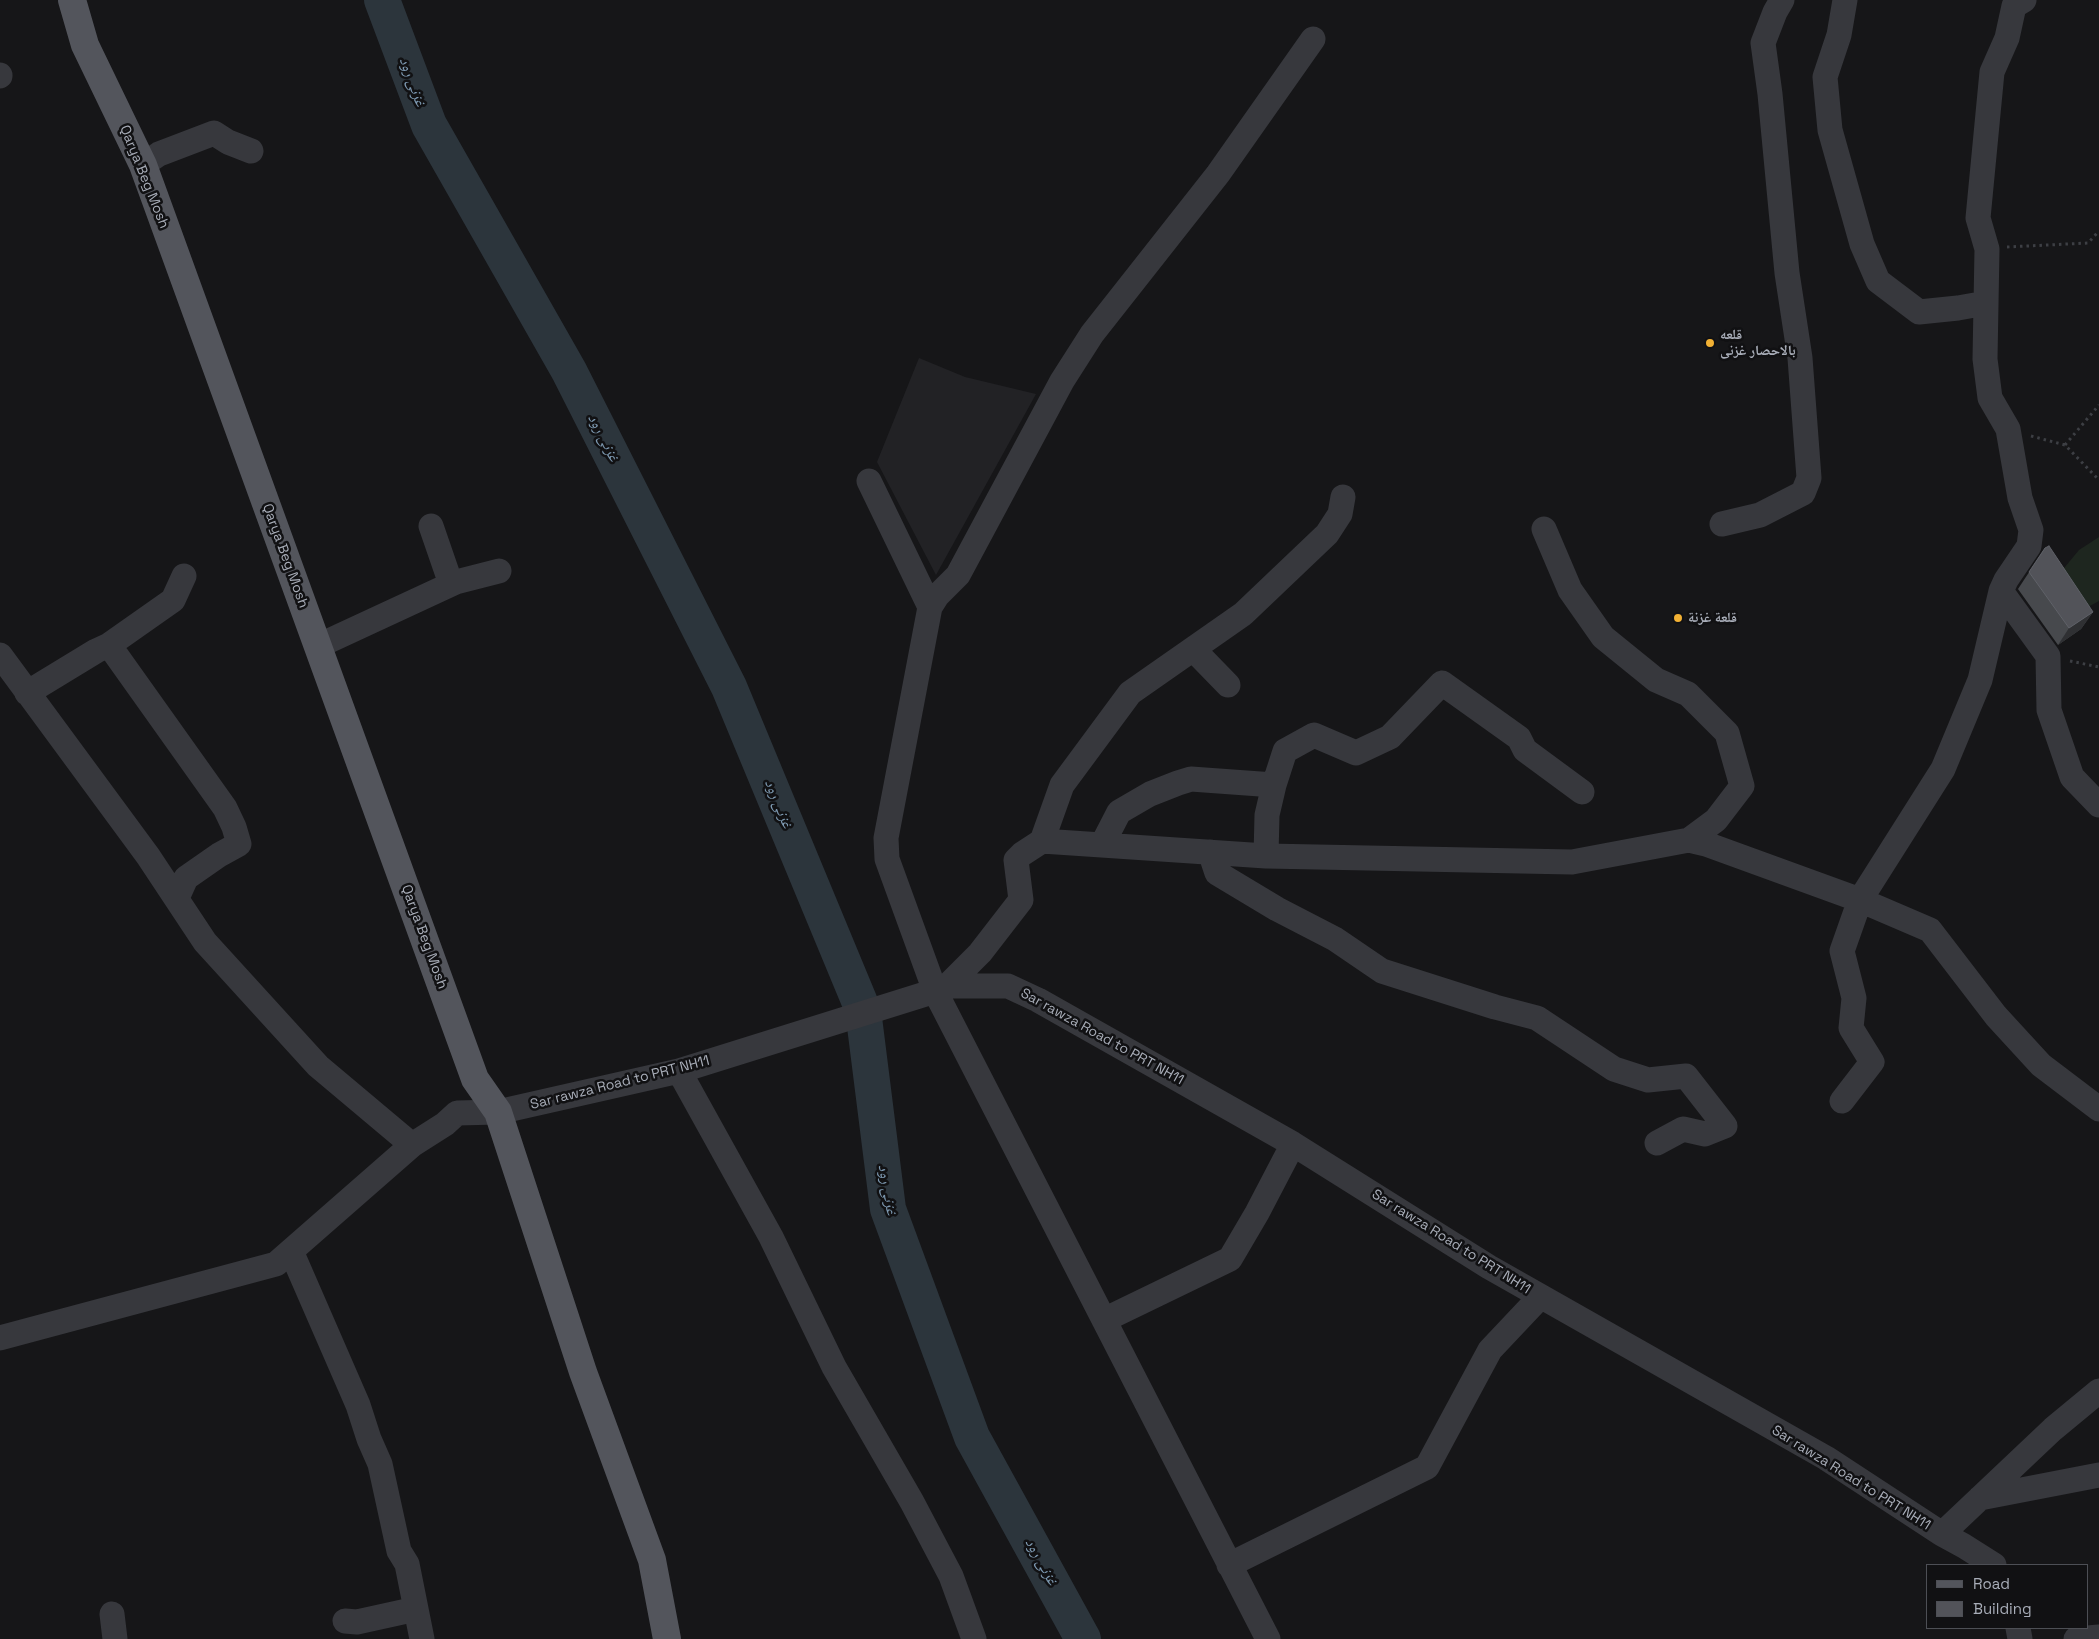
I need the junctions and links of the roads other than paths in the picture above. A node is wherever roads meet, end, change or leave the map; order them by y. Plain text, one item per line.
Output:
1 (72, 0) edge
2 (1782, 0) edge
3 (1845, 0) edge
4 (2024, 0) edge
5 (1313, 39) dead end
6 (251, 150) dead end
7 (143, 165) junction
8 (1986, 303) junction
9 (869, 481) dead end
10 (1343, 497) dead end
11 (1722, 524) dead end
12 (431, 526) dead end
13 (1544, 529) dead end
14 (500, 571) dead end
15 (184, 576) dead end
16 (452, 584) junction
17 (2001, 592) junction
18 (930, 607) junction
19 (109, 646) junction
20 (318, 646) junction
21 (1193, 649) junction
22 (0, 656) edge
23 (1228, 685) dead end
24 (28, 693) junction
25 (1274, 785) junction
26 (1582, 792) dead end
27 (2099, 805) edge
28 (1042, 840) junction
29 (1689, 840) junction
30 (1102, 845) junction
31 (1210, 852) junction
32 (1266, 856) junction
33 (177, 898) junction
34 (1860, 900) junction
35 (933, 991) junction
36 (679, 1071) junction
37 (1842, 1101) dead end
38 (2099, 1109) edge
39 (498, 1112) junction
40 (1658, 1143) dead end
41 (1293, 1144) junction
42 (412, 1145) junction
43 (290, 1251) junction
44 (1540, 1296) junction
45 (1104, 1320) junction
46 (0, 1338) edge
47 (2099, 1391) edge
48 (2099, 1475) edge
49 (1980, 1498) junction
50 (1942, 1534) junction
51 (1992, 1564) edge
52 (1230, 1565) junction
53 (416, 1609) junction
54 (112, 1614) dead end
55 (345, 1621) dead end
56 (2099, 1637) edge
57 (115, 1639) edge
58 (422, 1639) edge
59 (667, 1639) edge
60 (974, 1639) edge
61 (1268, 1639) edge
62 (2076, 1639) edge

1 - 7 main road, Qarya Beg Mosh
2 - 11 street
3 - 8 street
4 - 8 street
5 - 18 street
6 - 7 street
7 - 20 main road, Qarya Beg Mosh
8 - 17 street
9 - 18 street
10 - 21 street
12 - 16 street
13 - 29 street
14 - 16 street
15 - 19 street
16 - 20 street
17 - 27 street
17 - 34 street
18 - 35 street
19 - 24 street
19 - 33 street
20 - 39 main road, Qarya Beg Mosh
21 - 23 street
21 - 28 street
22 - 24 street
24 - 33 street
25 - 26 street
25 - 30 street
25 - 32 street
28 - 30 street
28 - 35 street
29 - 32 street
29 - 34 street
30 - 31 street
31 - 32 street
31 - 40 street
33 - 42 street
34 - 37 street
34 - 38 street
35 - 36 street, Sar rawza Road to PRT NH11
35 - 41 street, Sar rawza Road to PRT NH11
35 - 45 street
36 - 39 street, Sar rawza Road to PRT NH11
36 - 60 street
39 - 42 street, Sar rawza Road to PRT NH11
39 - 59 main road
41 - 44 street, Sar rawza Road to PRT NH11
41 - 45 street
42 - 43 street, Sar rawza Road to PRT NH11
43 - 46 street, Sar rawza Road to PRT NH11
43 - 53 street
44 - 50 street, Sar rawza Road to PRT NH11
44 - 52 street
45 - 52 street
47 - 49 street, Sar rawza Road to PRT NH11
48 - 49 street
49 - 50 street, Sar rawza Road to PRT NH11
50 - 51 street
52 - 61 street
53 - 55 street
53 - 58 street
54 - 57 street
56 - 62 street

